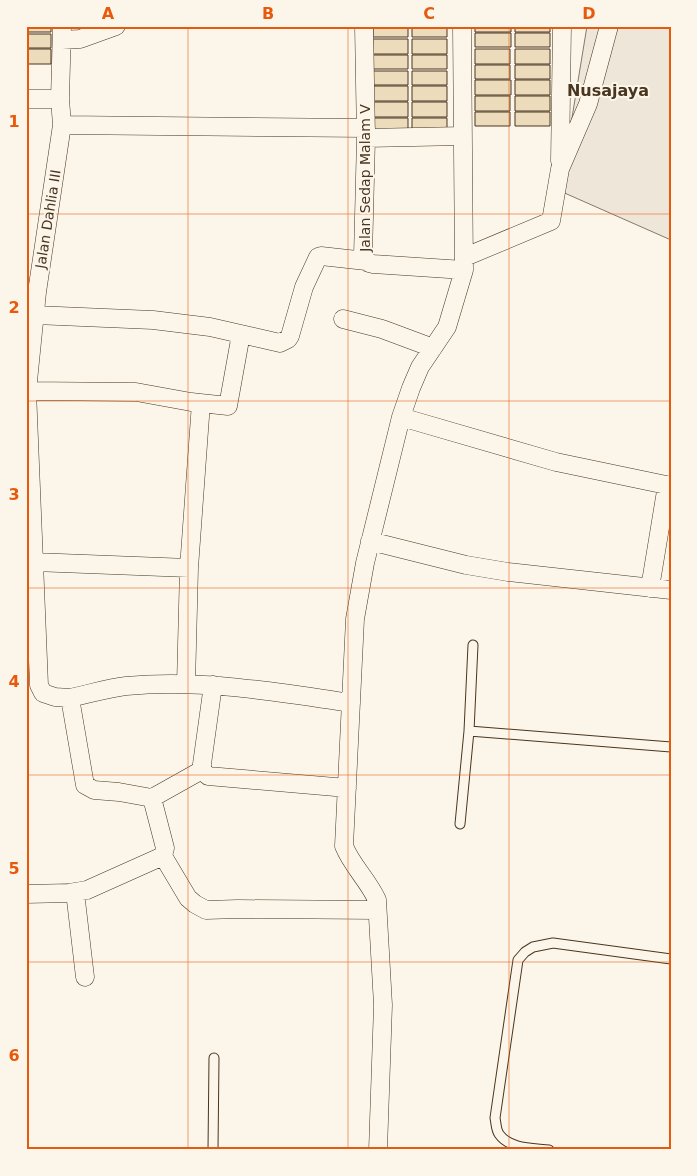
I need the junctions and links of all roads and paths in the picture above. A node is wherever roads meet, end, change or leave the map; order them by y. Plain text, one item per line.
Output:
1 (116, 26) edge
2 (364, 26) edge
3 (462, 26) edge
4 (562, 26) edge
5 (609, 26) edge
6 (62, 33) edge
7 (26, 99) edge
8 (60, 99) junction
9 (62, 125) junction
10 (366, 133) junction
11 (463, 136) junction
12 (560, 169) junction
13 (366, 261) junction
14 (464, 263) junction
15 (35, 315) junction
16 (343, 319) dead end
17 (241, 334) junction
18 (432, 348) junction
19 (27, 391) edge
20 (201, 403) junction
21 (401, 417) junction
22 (28, 432) edge
23 (669, 486) edge
24 (370, 541) junction
25 (34, 562) junction
26 (189, 568) junction
27 (650, 588) junction
28 (671, 590) edge
29 (473, 645) dead end
30 (186, 684) junction
31 (213, 685) junction
32 (70, 698) junction
33 (351, 703) junction
34 (469, 731) junction
35 (671, 747) edge
36 (202, 770) junction
37 (347, 788) junction
38 (152, 798) junction
39 (460, 824) dead end
40 (163, 856) junction
41 (75, 892) junction
42 (26, 894) edge
43 (378, 910) junction
44 (671, 958) edge
45 (85, 977) dead end
46 (214, 1058) dead end
47 (212, 1150) edge
48 (378, 1150) edge
49 (549, 1150) edge

1 - 6 street
2 - 10 street, Jalan Sedap Malam V
3 - 11 street
4 - 12 street
5 - 12 street
6 - 8 street, Jalan Dahlia III
7 - 8 street
8 - 9 street, Jalan Dahlia III
9 - 10 street
9 - 15 street, Jalan Dahlia III
10 - 11 street
10 - 13 street, Jalan Sedap Malam V
11 - 14 street
12 - 14 street
13 - 14 street, Jalan Sedap Malam V
13 - 17 street
14 - 18 street
15 - 17 street
15 - 19 street, Jalan Dahlia III
16 - 18 street
17 - 20 street
18 - 21 street
19 - 20 street
19 - 22 street, Jalan Dahlia III
20 - 26 street
21 - 23 street
21 - 24 street
22 - 25 street, Jalan Dahlia III
23 - 27 street
24 - 27 street
24 - 33 street
25 - 26 street
25 - 32 street, Jalan Dahlia III
26 - 30 street
27 - 28 street
29 - 34 lane
30 - 31 street
30 - 32 street
31 - 33 street
31 - 36 street
32 - 38 street
33 - 37 street
34 - 35 lane
34 - 39 lane
36 - 37 street
36 - 38 street
37 - 43 street
38 - 40 street
40 - 41 street
40 - 43 street
41 - 42 street
41 - 45 street
43 - 48 street
44 - 49 lane
46 - 47 lane

